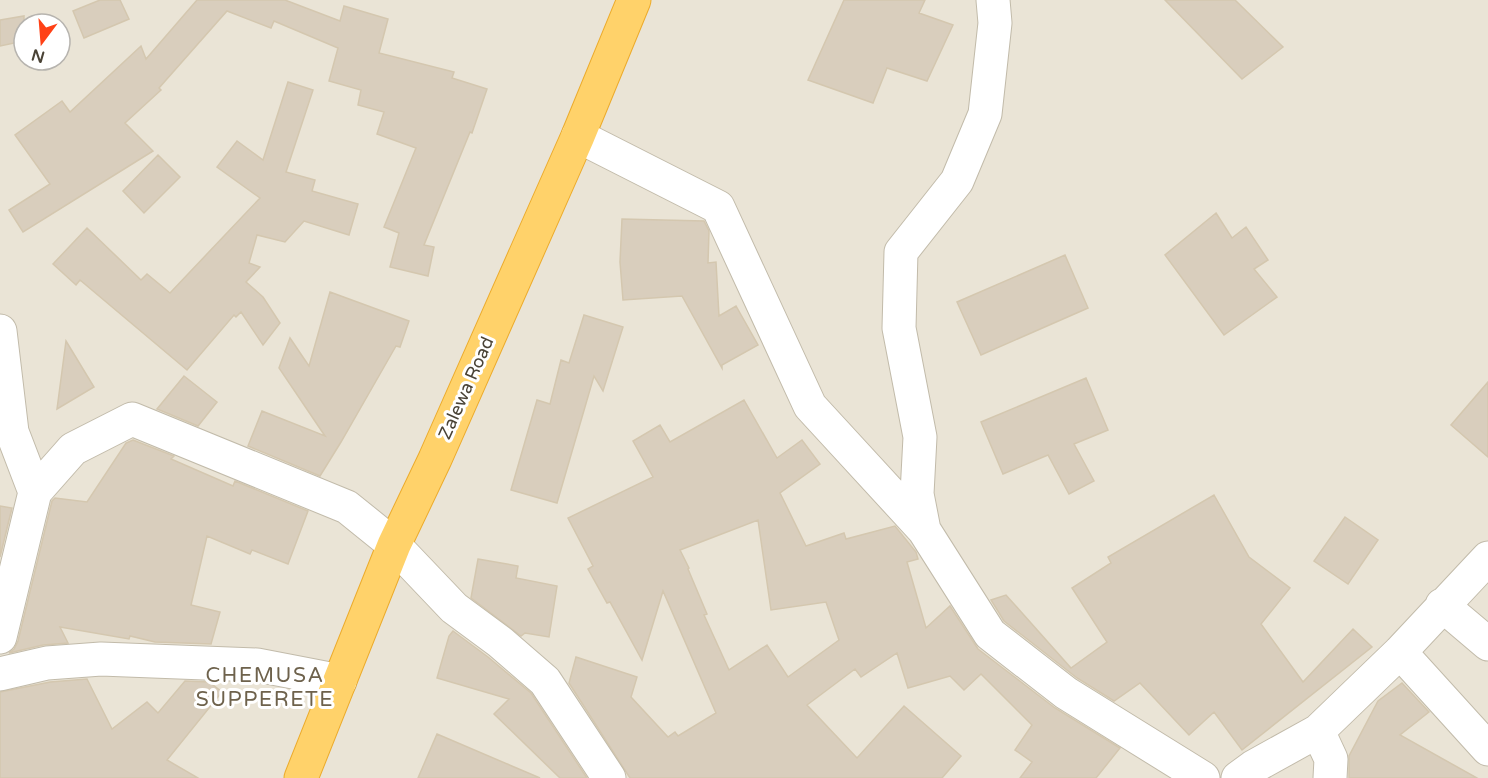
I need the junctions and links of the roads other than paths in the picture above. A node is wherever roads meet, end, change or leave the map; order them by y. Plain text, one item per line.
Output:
1 (634, 0) edge
2 (993, 0) edge
3 (578, 136) junction
4 (0, 331) edge
5 (34, 492) junction
6 (924, 530) junction
7 (394, 545) junction
8 (1488, 558) edge
9 (1442, 605) junction
10 (0, 637) edge
11 (1488, 644) edge
12 (1400, 652) junction
13 (0, 674) edge
14 (340, 681) junction
15 (1318, 731) junction
16 (1488, 749) edge
17 (301, 778) edge
18 (609, 778) edge
19 (1203, 778) edge
20 (1238, 778) edge
21 (1330, 778) edge

1 - 3 highway, Zalewa Road
2 - 6 street
3 - 6 street
3 - 7 highway, Zalewa Road
4 - 5 street
5 - 7 street
5 - 10 street
6 - 19 street
7 - 14 highway, Zalewa Road
7 - 18 street
8 - 9 street
9 - 11 street
9 - 12 street
12 - 15 street
12 - 16 street
13 - 14 street
14 - 17 highway, Zalewa Road
15 - 20 street
15 - 21 street

